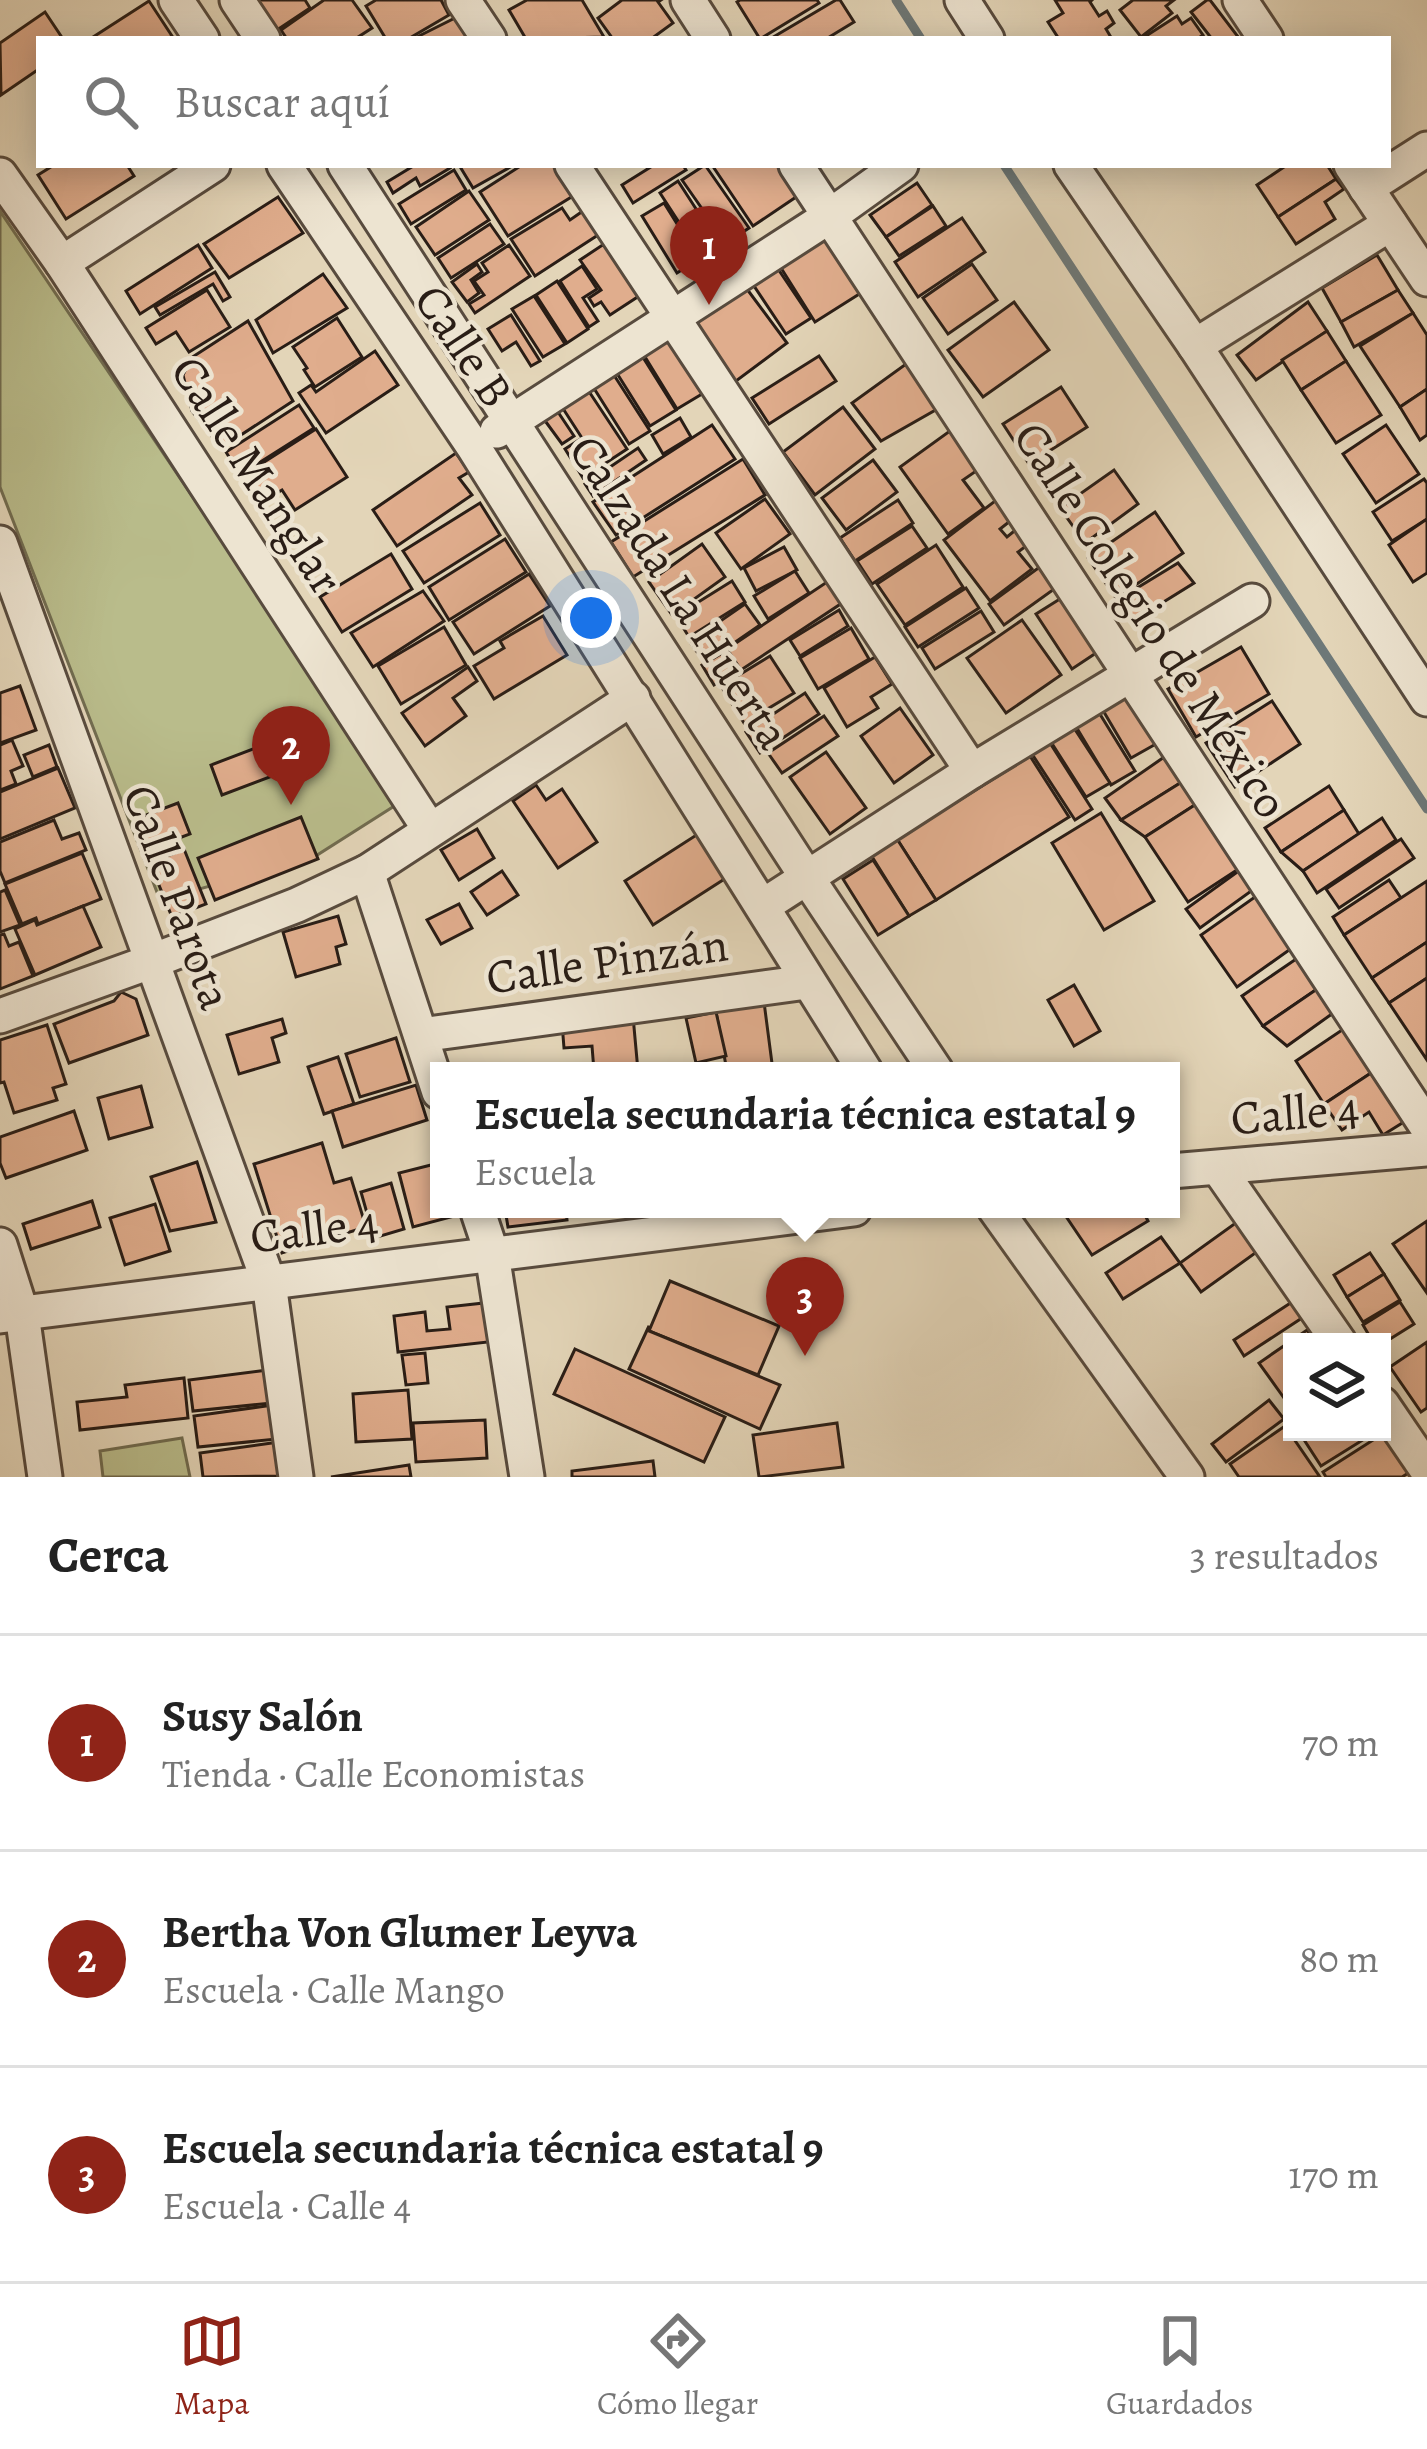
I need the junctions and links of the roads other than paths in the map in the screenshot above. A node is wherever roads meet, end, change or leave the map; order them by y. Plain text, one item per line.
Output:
1 (176, 0) edge
2 (237, 0) edge
3 (463, 0) edge
4 (688, 0) edge
5 (962, 0) edge
6 (1240, 0) edge
7 (200, 36) edge
8 (260, 36) edge
9 (487, 36) edge
10 (711, 36) edge
11 (985, 36) edge
12 (1265, 36) edge
13 (1427, 149) edge
14 (1391, 164) edge
15 (208, 168) edge
16 (286, 168) edge
17 (347, 168) edge
18 (574, 168) edge
19 (798, 168) edge
20 (897, 168) edge
21 (1073, 168) edge
22 (0, 176) edge
23 (1358, 177) edge
24 (830, 216) junction
25 (1390, 224) junction
26 (62, 263) junction
27 (1427, 279) edge
28 (673, 317) junction
29 (1195, 346) junction
30 (513, 421) junction
31 (473, 446) junction
32 (0, 543) edge
33 (1252, 601) dead end
34 (1130, 675) junction
35 (1423, 685) edge
36 (633, 698) junction
37 (972, 770) junction
38 (430, 830) junction
39 (367, 872) junction
40 (806, 876) junction
41 (763, 906) junction
42 (151, 962) junction
43 (807, 982) junction
44 (0, 1016) edge
45 (421, 1035) junction
46 (859, 1062) edge
47 (930, 1062) edge
48 (430, 1064) edge
49 (1427, 1127) edge
50 (1427, 1149) edge
51 (1219, 1168) junction
52 (1180, 1171) edge
53 (480, 1218) edge
54 (782, 1218) edge
55 (1001, 1218) edge
56 (0, 1245) edge
57 (492, 1254) junction
58 (269, 1283) junction
59 (11, 1315) edge
60 (1333, 1333) edge
61 (1391, 1417) edge
62 (1427, 1469) edge
63 (45, 1477) edge
64 (296, 1477) edge
65 (527, 1477) edge
66 (1187, 1477) edge

1 - 7 street
2 - 8 street
3 - 9 street
4 - 10 street
5 - 11 street
6 - 12 street
13 - 14 street
15 - 26 street
16 - 31 street, Calle B
17 - 30 street, Calzada La Huerta
18 - 28 street
19 - 24 street, Calle Colegio de México
20 - 24 street
21 - 29 street
22 - 26 street, Calle Manglar
23 - 25 street
24 - 28 street
24 - 34 street, Calle Colegio de México
25 - 27 street
25 - 29 street
26 - 38 street, Calle Manglar
28 - 30 street
28 - 37 street
29 - 35 street
30 - 31 street
30 - 40 street, Calzada La Huerta
31 - 36 street, Calle B
32 - 42 street, Calle Parota
33 - 34 street
34 - 37 street
34 - 49 street, Calle Colegio de México
36 - 38 street
36 - 41 street, Calle B
37 - 40 street
38 - 39 street
39 - 42 street
39 - 45 street
40 - 41 street
40 - 47 street, Calzada La Huerta
41 - 43 street, Calle B
42 - 44 street
42 - 58 street, Calle Parota
43 - 45 street, Calle Pinzán
43 - 46 street, Calle B
45 - 48 street
50 - 51 street, Calle 4
51 - 52 street, Calle 4
51 - 60 street
53 - 57 street
54 - 57 street, Calle 4
55 - 66 street
56 - 59 street
57 - 58 street, Calle 4
57 - 65 street
58 - 59 street, Calle 4
58 - 64 street, Calle Parota
59 - 63 street
61 - 62 street

